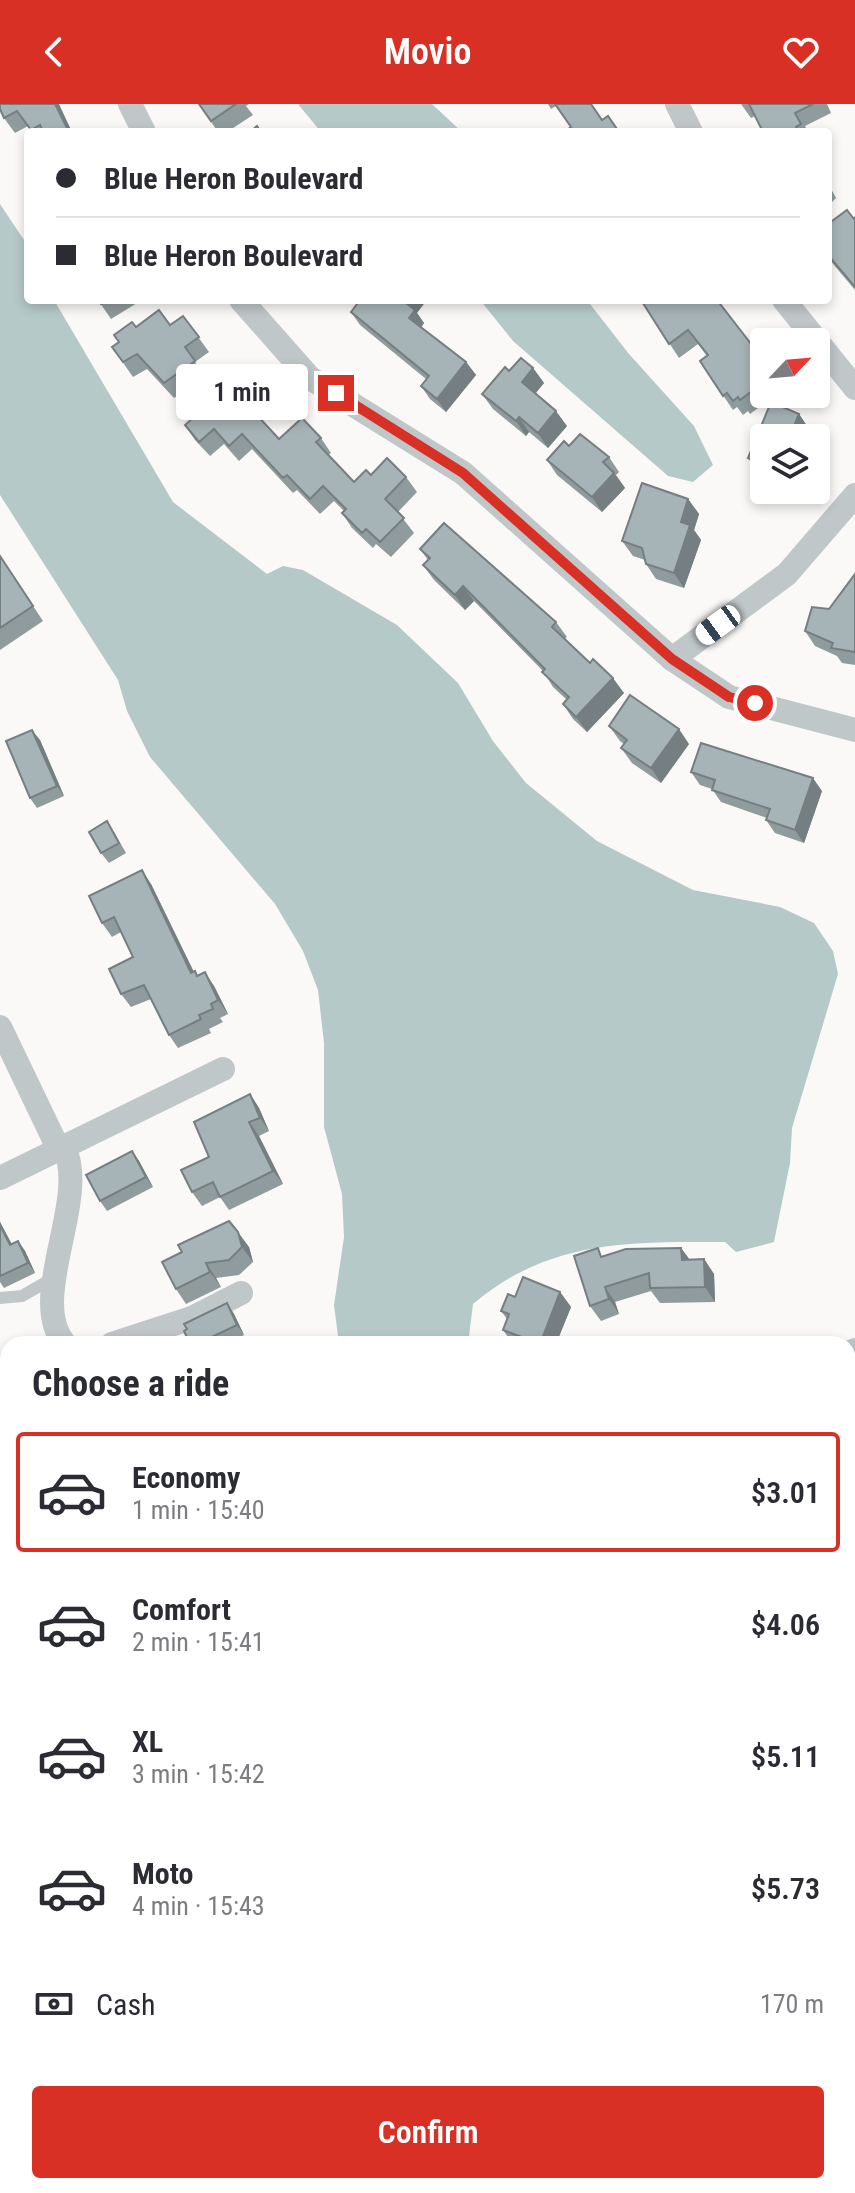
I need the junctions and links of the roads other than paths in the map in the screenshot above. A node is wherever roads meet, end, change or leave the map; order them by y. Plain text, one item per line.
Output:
1 (130, 104) edge
2 (677, 104) edge
3 (142, 128) edge
4 (689, 128) edge
5 (245, 304) edge
6 (787, 304) edge
7 (855, 388) edge
8 (855, 495) edge
9 (672, 659) junction
10 (855, 730) edge
11 (0, 1027) edge
12 (223, 1069) dead end
13 (62, 1149) junction
14 (0, 1178) edge
15 (55, 1277) junction
16 (241, 1293) dead end
17 (0, 1298) edge
18 (62, 1336) edge
19 (137, 1336) edge

1 - 3 street
2 - 4 street
5 - 9 street
6 - 7 street
8 - 9 street
9 - 10 street
11 - 13 street
12 - 13 street
13 - 14 street
13 - 15 street
15 - 17 lane
15 - 18 street
16 - 19 street

